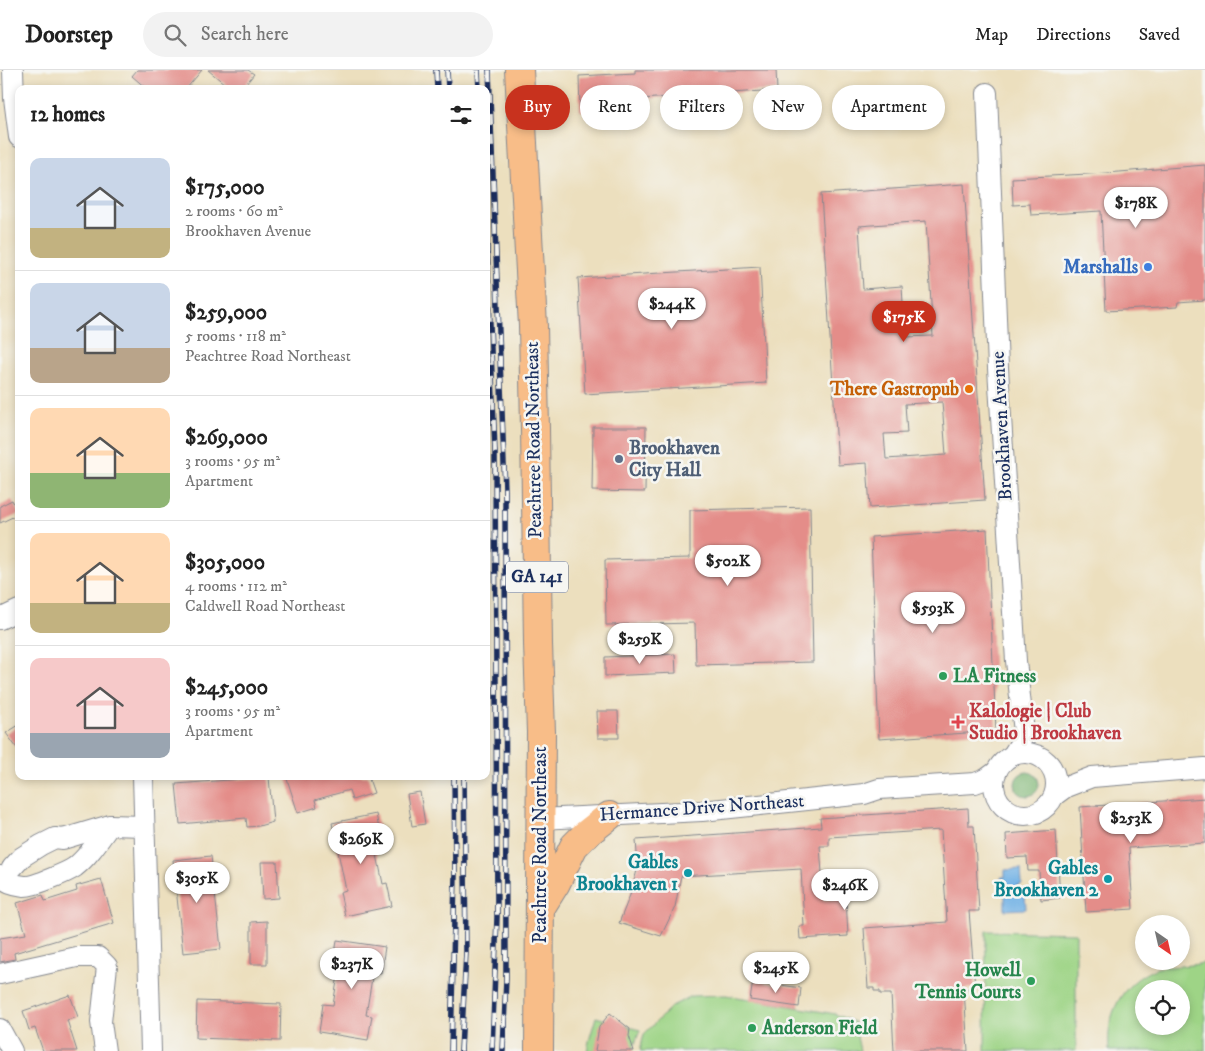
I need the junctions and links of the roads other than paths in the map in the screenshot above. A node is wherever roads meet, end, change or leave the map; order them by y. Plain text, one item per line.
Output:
1 (13, 70) edge
2 (519, 70) edge
3 (987, 93) dead end
4 (15, 106) edge
5 (15, 612) edge
6 (0, 619) edge
7 (1024, 732) junction
8 (1033, 753) junction
9 (1012, 756) junction
10 (1205, 768) edge
11 (997, 771) junction
12 (1055, 772) junction
13 (143, 780) edge
14 (1085, 780) junction
15 (864, 794) junction
16 (1055, 795) junction
17 (998, 801) junction
18 (609, 816) junction
19 (540, 819) junction
20 (110, 825) junction
21 (144, 826) junction
22 (4, 877) edge
23 (540, 909) junction
24 (0, 974) edge
25 (0, 1029) edge
26 (12, 1051) edge
27 (105, 1051) edge
28 (151, 1051) edge
29 (539, 1051) edge

1 - 4 street
2 - 19 highway, Peachtree Road Northeast / GA 141
3 - 7 street, Brookhaven Avenue
5 - 6 street
7 - 8 street, Brookhaven Avenue
7 - 9 street
8 - 9 street
8 - 12 street, Hermance Drive Northeast
9 - 11 street, Hermance Drive Northeast
10 - 14 street, Hermance Drive Northeast
11 - 15 street, Hermance Drive Northeast
11 - 17 street
12 - 14 street, Hermance Drive Northeast
12 - 16 street
13 - 21 street
14 - 16 street, Hermance Drive Northeast
15 - 17 street, Hermance Drive Northeast
15 - 18 street, Hermance Drive Northeast
16 - 17 street, Hermance Drive Northeast
18 - 19 street, Hermance Drive Northeast
18 - 23 highway
19 - 23 highway, Peachtree Road Northeast / GA 141
20 - 21 street
20 - 22 street
20 - 22 street
21 - 28 street
23 - 29 highway, Peachtree Road Northeast / GA 141
24 - 27 street
25 - 26 street

